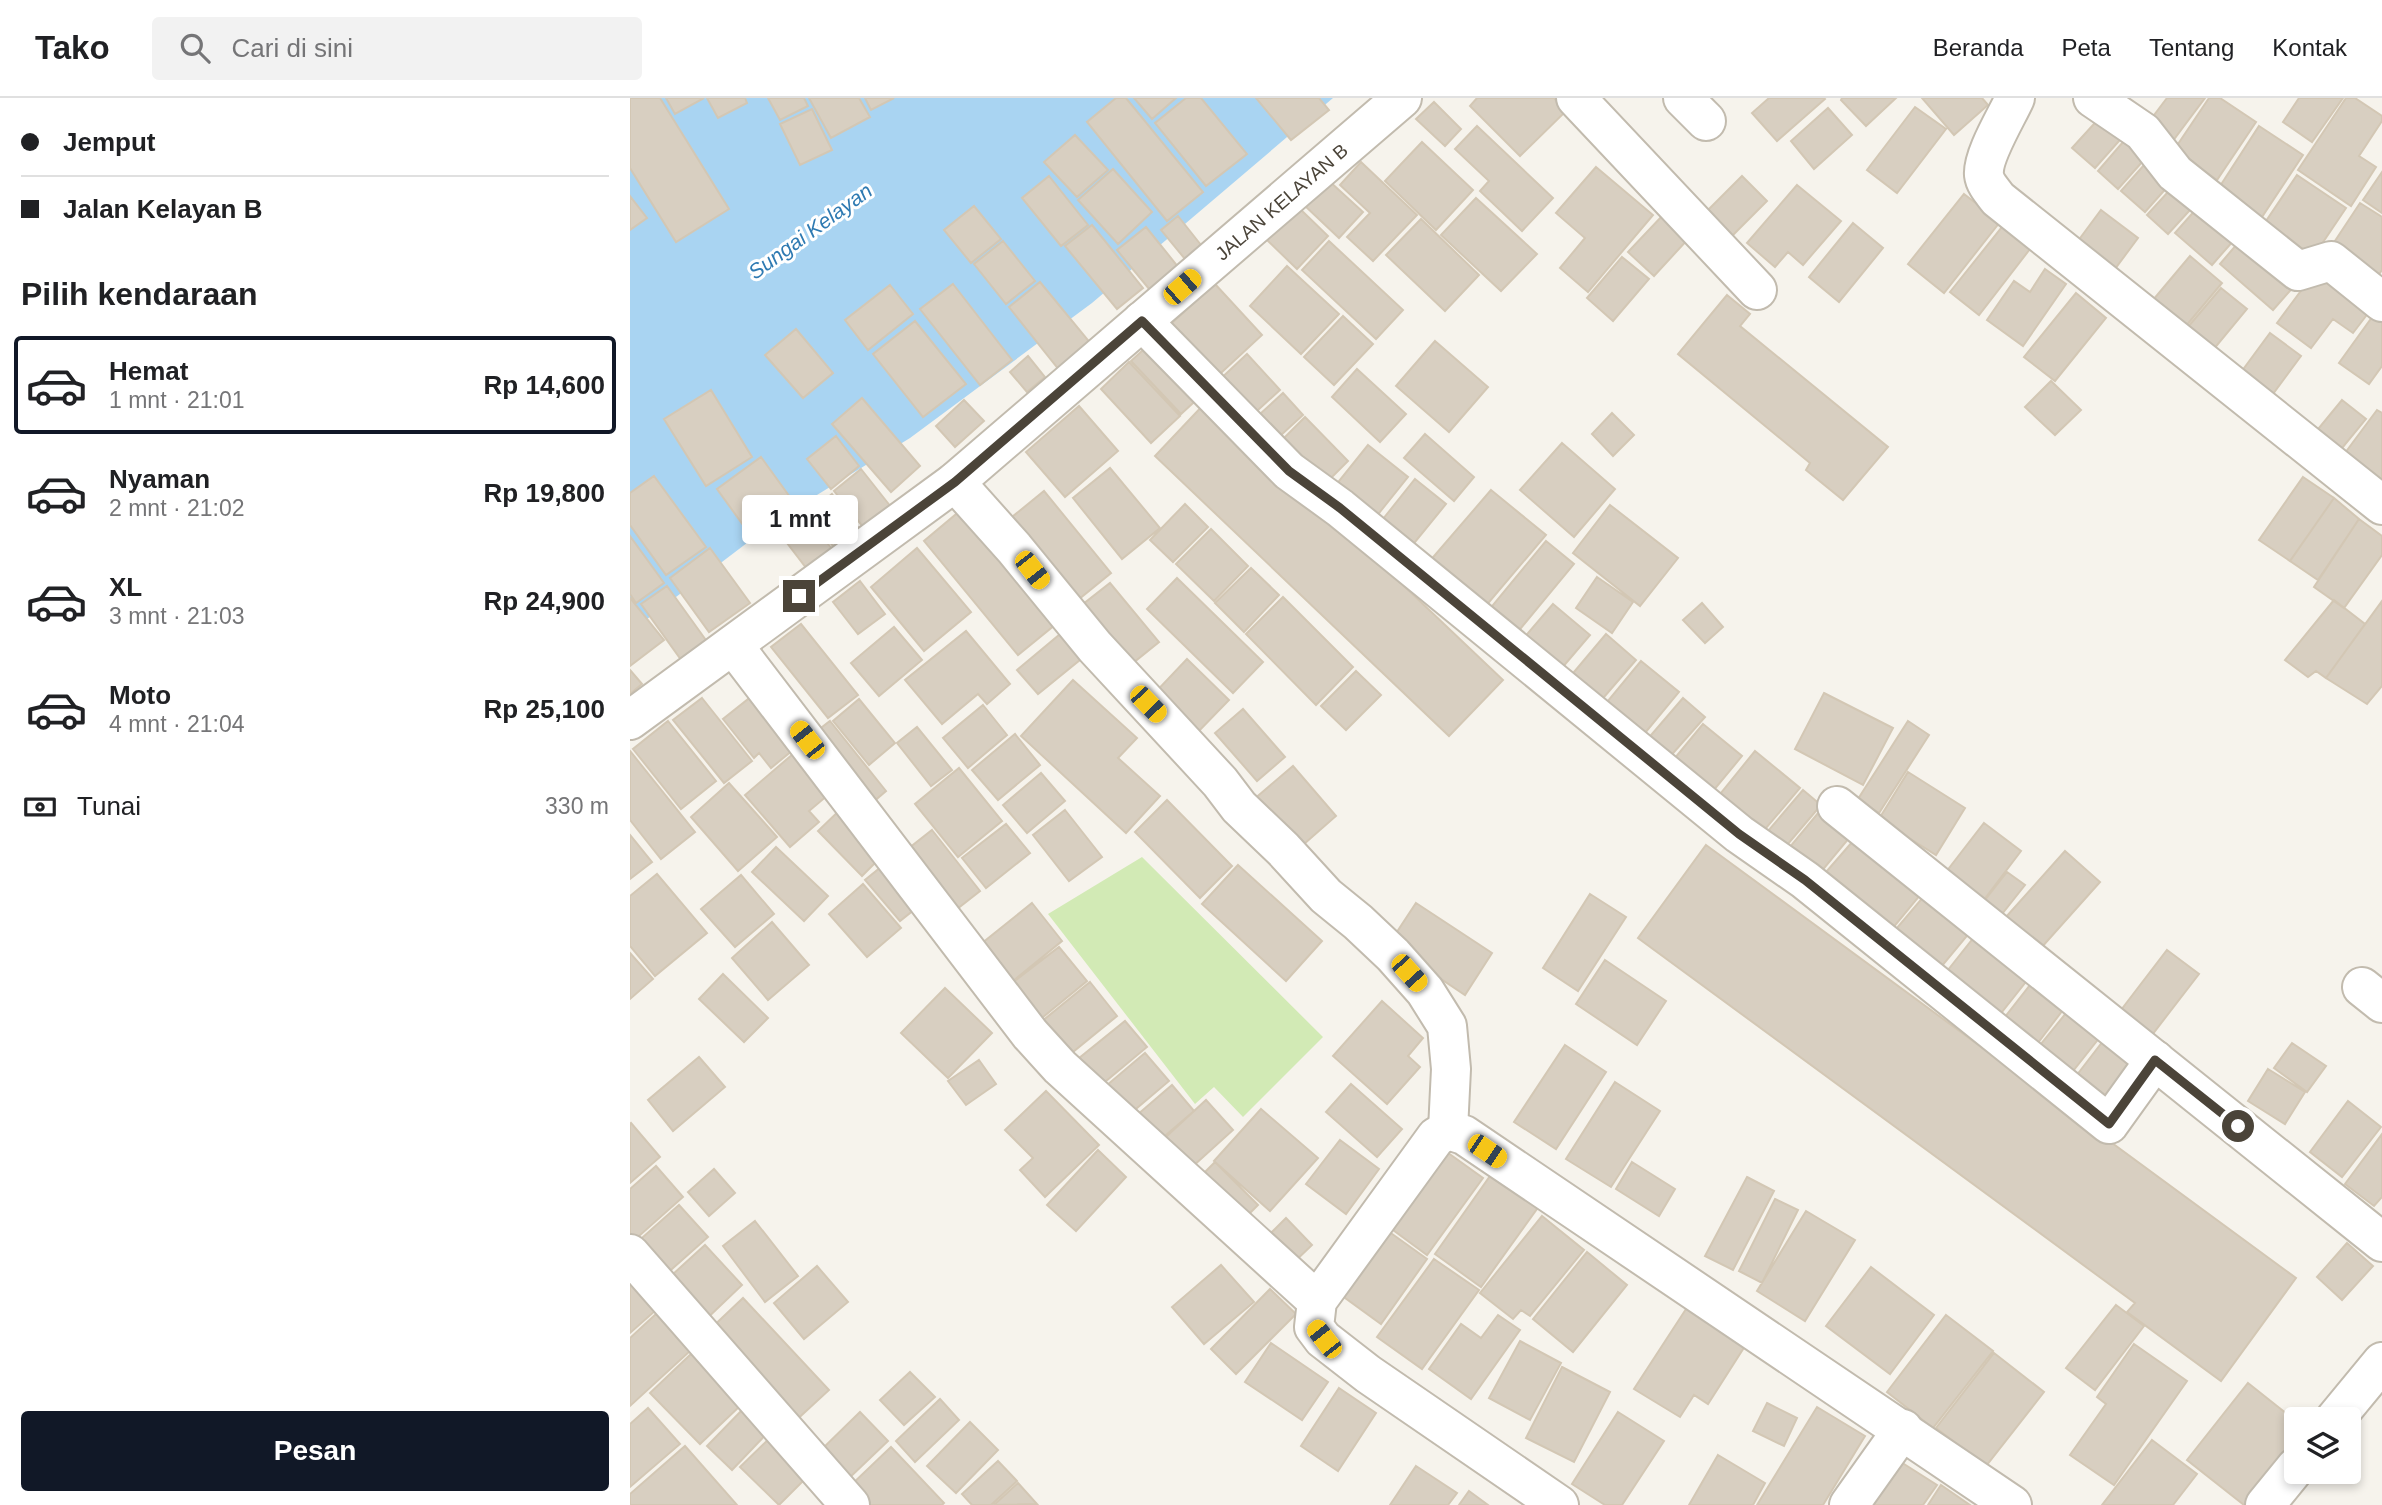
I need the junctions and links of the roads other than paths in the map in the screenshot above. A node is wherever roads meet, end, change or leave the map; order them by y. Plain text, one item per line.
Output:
1 (1402, 98) edge
2 (1576, 98) edge
3 (2015, 98) edge
4 (2093, 98) edge
5 (1758, 290) dead end
6 (2382, 302) edge
7 (1142, 321) junction
8 (955, 482) junction
9 (2382, 505) edge
10 (733, 645) junction
11 (630, 720) edge
12 (1837, 806) dead end
13 (2155, 1060) junction
14 (1448, 1130) junction
15 (2382, 1242) edge
16 (630, 1254) edge
17 (1317, 1301) junction
18 (2382, 1362) edge
19 (2345, 1407) edge
20 (1903, 1429) junction
21 (2284, 1482) edge
22 (850, 1505) edge
23 (1559, 1505) edge
24 (1849, 1505) edge
25 (2012, 1505) edge
26 (2265, 1505) edge

1 - 7 street, JALAN KELAYAN B
2 - 5 street
3 - 9 street
4 - 6 street
7 - 8 street, JALAN KELAYAN B
7 - 13 street
8 - 10 street, JALAN KELAYAN B
8 - 14 street
10 - 11 street, JALAN KELAYAN B
10 - 17 street
12 - 13 street
13 - 15 street
14 - 17 street
14 - 20 street
16 - 22 street
17 - 23 street
18 - 19 street
20 - 24 street
20 - 25 street
21 - 26 street

